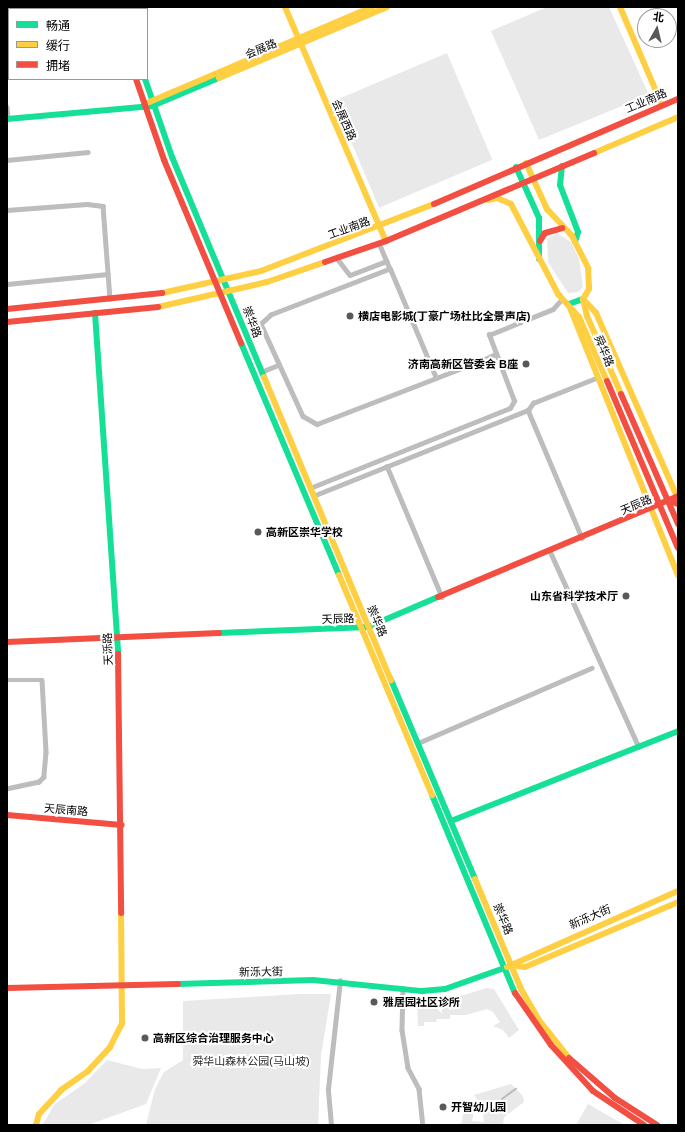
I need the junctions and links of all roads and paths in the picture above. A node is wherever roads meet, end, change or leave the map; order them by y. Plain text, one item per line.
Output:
1 (285, 7) edge
2 (372, 7) edge
3 (387, 7) edge
4 (620, 7) edge
5 (299, 41) junction
6 (136, 80) edge
7 (145, 80) edge
8 (678, 99) edge
9 (151, 103) junction
10 (143, 106) junction
11 (662, 106) junction
12 (7, 107) edge
13 (678, 117) edge
14 (7, 119) edge
15 (88, 152) dead end
16 (7, 160) edge
17 (526, 164) junction
18 (562, 166) junction
19 (516, 167) junction
20 (536, 179) junction
21 (525, 182) junction
22 (476, 202) junction
23 (7, 210) edge
24 (380, 227) junction
25 (562, 228) junction
26 (386, 241) junction
27 (540, 242) junction
28 (575, 242) junction
29 (379, 243) junction
30 (337, 258) junction
31 (539, 260) junction
32 (386, 261) junction
33 (390, 269) junction
34 (108, 274) junction
35 (225, 279) junction
36 (217, 280) junction
37 (7, 284) edge
38 (230, 293) junction
39 (223, 294) junction
40 (110, 299) junction
41 (562, 299) junction
42 (583, 299) junction
43 (569, 304) junction
44 (7, 309) edge
45 (95, 313) junction
46 (7, 322) edge
47 (496, 354) junction
48 (278, 365) junction
49 (261, 372) junction
50 (436, 378) junction
51 (596, 378) junction
52 (528, 410) junction
53 (387, 466) junction
54 (310, 488) junction
55 (313, 496) junction
56 (677, 499) edge
57 (669, 501) junction
58 (661, 505) junction
59 (651, 509) junction
60 (678, 524) edge
61 (582, 538) junction
62 (678, 548) edge
63 (550, 551) junction
64 (678, 575) edge
65 (442, 597) junction
66 (368, 627) junction
67 (360, 628) junction
68 (118, 639) junction
69 (7, 642) edge
70 (591, 668) dead end
71 (7, 680) edge
72 (678, 731) edge
73 (418, 743) junction
74 (639, 746) junction
75 (7, 789) edge
76 (7, 815) edge
77 (451, 821) junction
78 (122, 824) junction
79 (678, 891) edge
80 (678, 902) edge
81 (511, 965) junction
82 (504, 969) junction
83 (340, 980) junction
84 (125, 985) junction
85 (7, 988) edge
86 (403, 988) junction
87 (638, 1114) junction
88 (632, 1122) edge
89 (36, 1125) edge
90 (331, 1125) edge
91 (423, 1125) edge
92 (644, 1125) edge
93 (657, 1125) edge

1 - 5 main road, 会展西路
2 - 5 main road, 会展路
3 - 5 main road, 会展路
4 - 11 main road
5 - 9 main road, 会展路
5 - 24 main road, 会展西路
6 - 10 main road, 崇华路
7 - 9 main road, 崇华路
8 - 11 main road, 工业南路
9 - 10 main road, 会展路
9 - 35 main road, 崇华路
10 - 14 main road, 会展路
10 - 36 main road, 崇华路
11 - 17 main road, 工业南路
12 - 14 street
13 - 18 main road
15 - 16 street
17 - 19 main road, 工业南路
17 - 20 main road
18 - 20 main road
18 - 28 main road
19 - 21 main road
19 - 24 main road, 工业南路
20 - 21 main road
20 - 25 main road
21 - 22 main road
21 - 27 main road
22 - 26 main road
22 - 31 main road, 舜华路
23 - 34 street
24 - 26 main road, 会展西路
24 - 35 main road, 工业南路
25 - 27 main road
25 - 28 main road
26 - 29 main road
27 - 31 main road
28 - 42 main road
29 - 30 main road
29 - 32 street
30 - 32 street
30 - 38 main road
31 - 41 main road, 舜华路
32 - 33 street
33 - 48 street
33 - 50 street
34 - 37 street
34 - 40 street
35 - 36 main road, 工业南路
35 - 38 main road, 崇华路
36 - 39 main road, 崇华路
36 - 40 main road, 工业南路
38 - 39 main road
38 - 49 main road, 崇华路
39 - 45 main road
39 - 67 main road, 崇华路
40 - 44 main road, 工业南路
41 - 43 main road, 舜华路
41 - 47 street
42 - 43 main road
42 - 56 main road
42 - 57 main road, 舜华路
43 - 51 main road
43 - 58 main road, 舜华路
45 - 46 main road
45 - 68 main road, 天泺路
47 - 50 street
47 - 54 street
48 - 49 street
48 - 50 street
49 - 54 main road, 崇华路
51 - 52 street
51 - 59 main road
52 - 53 street
52 - 61 street
53 - 55 street
53 - 65 street
54 - 55 main road, 崇华路
55 - 66 main road, 崇华路
56 - 57 main road, 天辰路
57 - 58 main road, 天辰路
57 - 60 main road, 舜华路
58 - 59 main road, 天辰路
58 - 62 main road, 舜华路
59 - 61 main road, 天辰路
59 - 64 main road
61 - 63 main road, 天辰路
63 - 65 main road, 天辰路
63 - 74 street
65 - 66 main road, 天辰路
66 - 67 main road, 天辰路
66 - 73 main road, 崇华路
67 - 68 main road, 天辰路
67 - 82 main road, 崇华路
68 - 69 main road, 天辰路
68 - 78 main road, 天泺路
70 - 73 street
71 - 75 street
72 - 74 main road
73 - 77 main road, 崇华路
74 - 77 main road
76 - 78 main road, 天辰南路
77 - 81 main road, 崇华路
78 - 84 main road, 天泺路
79 - 81 main road, 新泺大街
80 - 81 main road, 新泺大街
81 - 82 main road, 新泺大街
81 - 87 main road, 崇华路
82 - 86 main road, 新泺大街
82 - 88 main road, 崇华路
83 - 84 main road, 新泺大街
83 - 86 main road, 新泺大街
83 - 90 street
84 - 85 main road, 新泺大街
84 - 89 main road, 天泺路
86 - 91 street
87 - 88 main road
87 - 93 main road, 崇华路
88 - 92 main road, 崇华路

